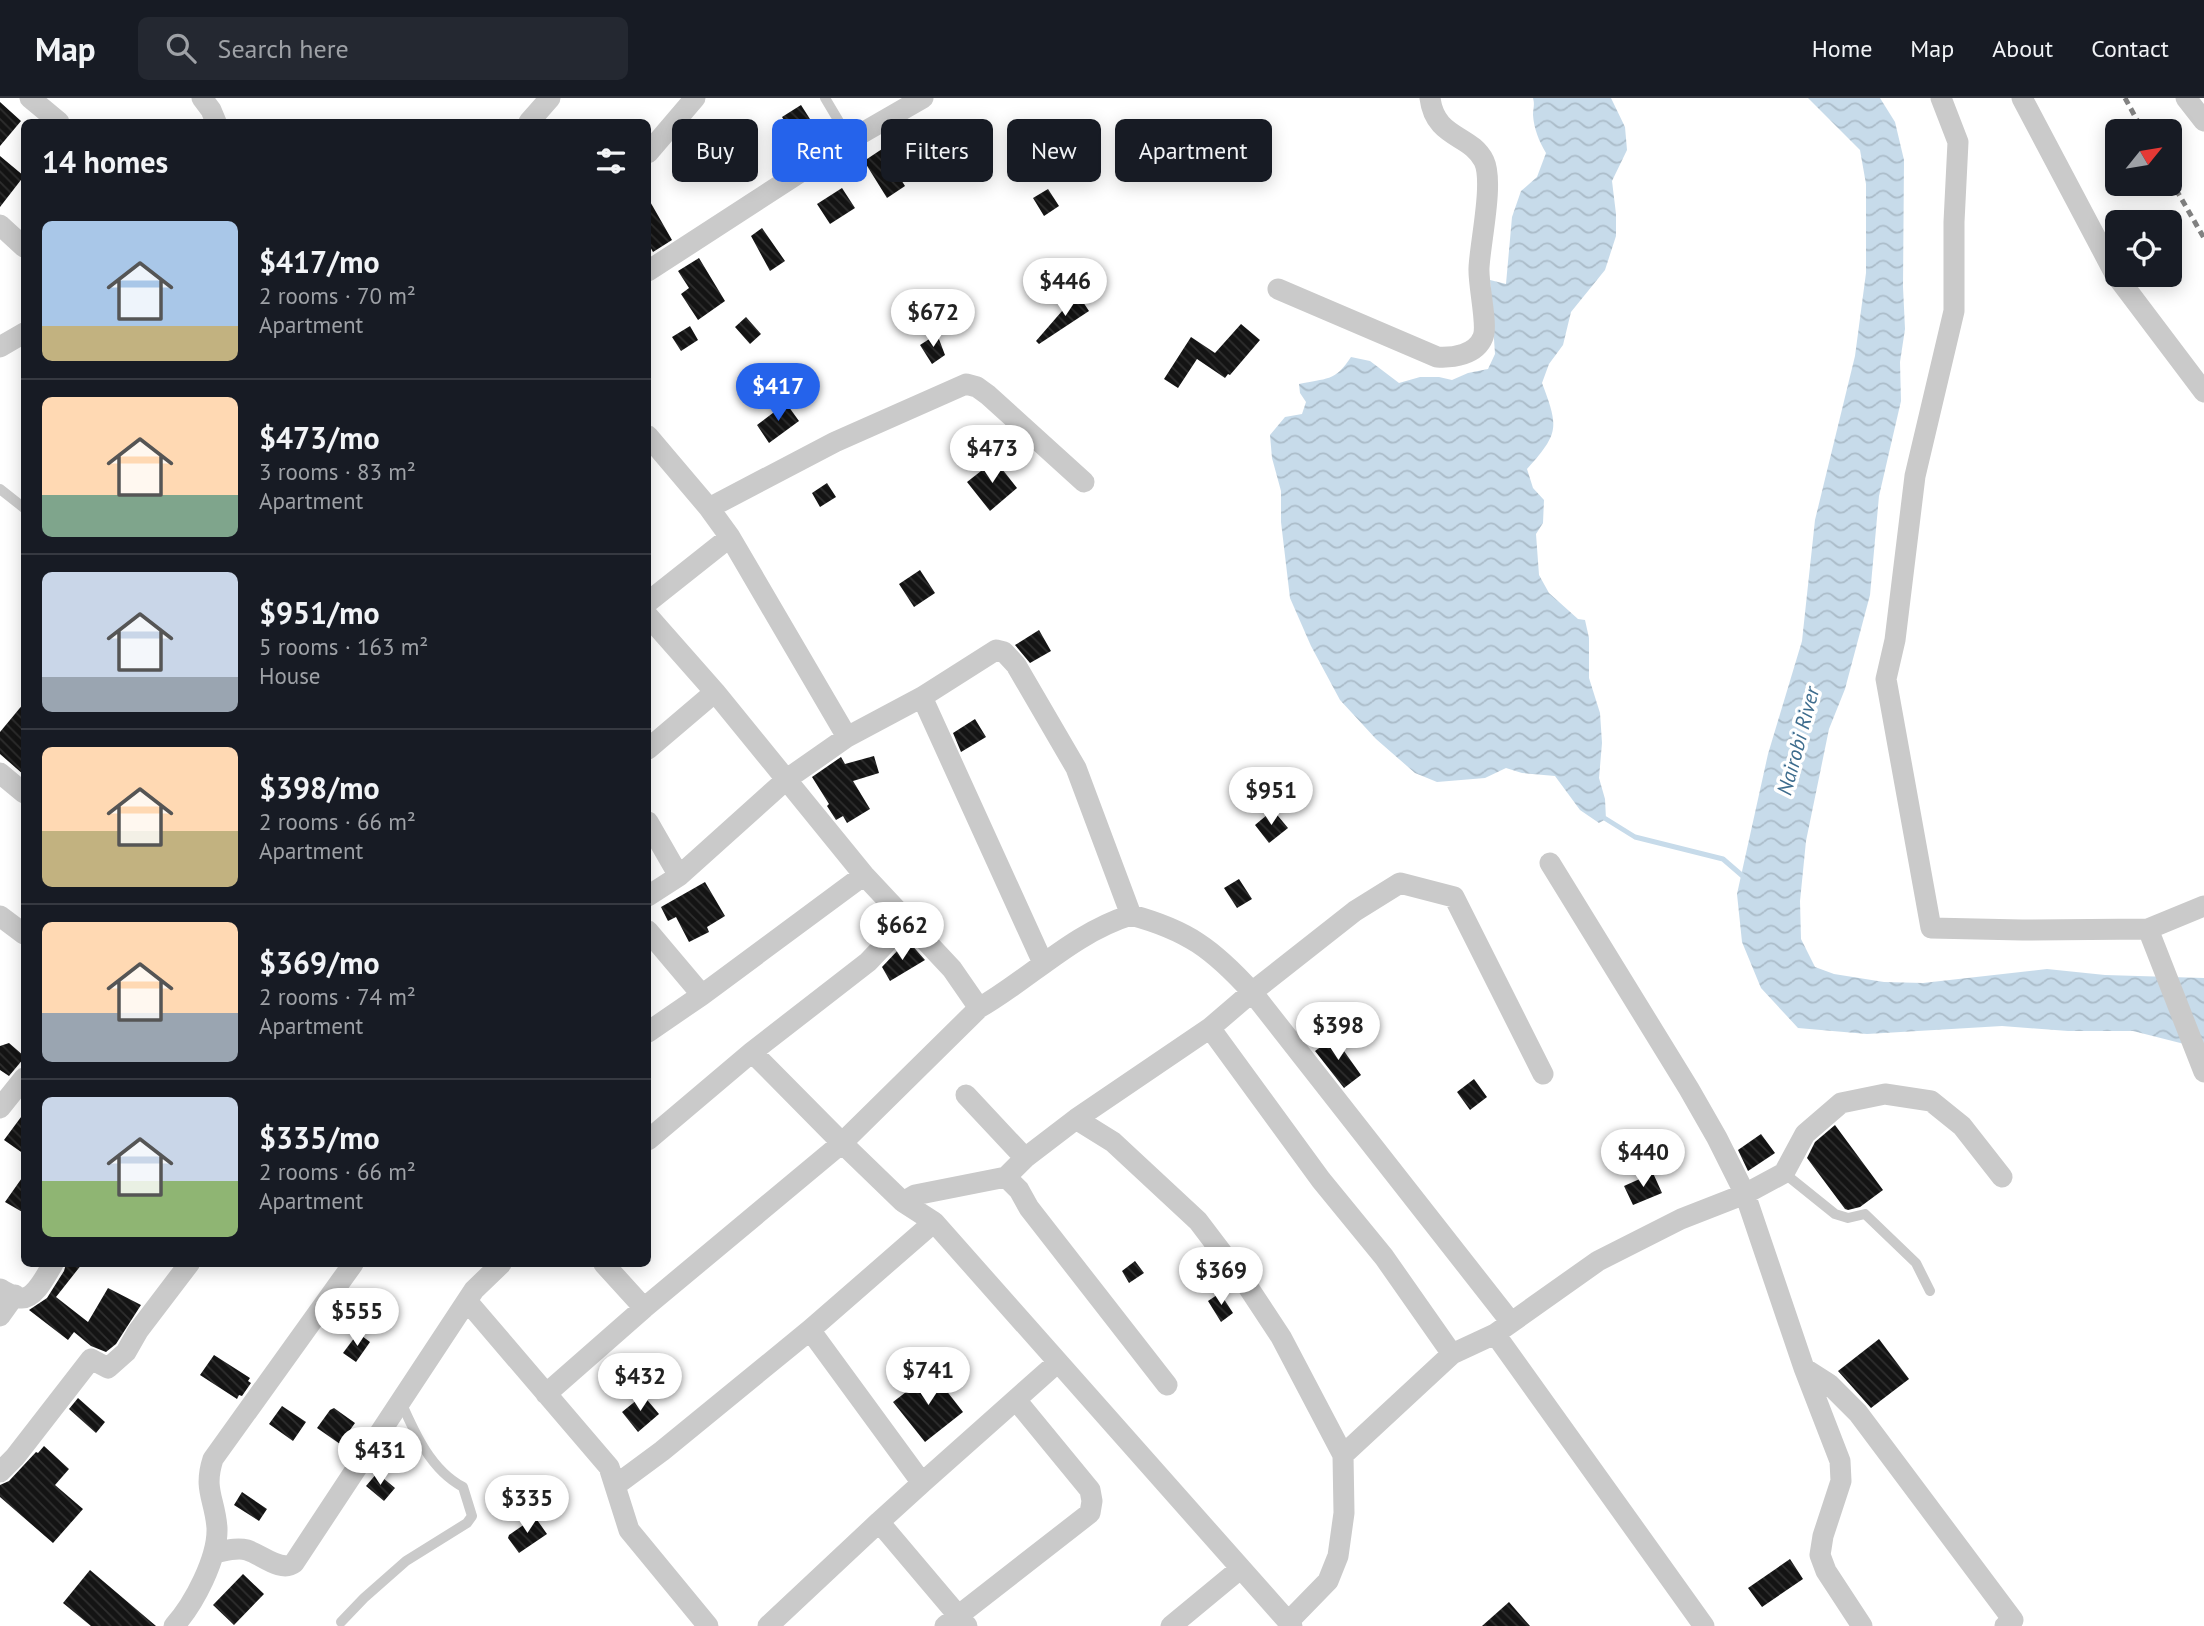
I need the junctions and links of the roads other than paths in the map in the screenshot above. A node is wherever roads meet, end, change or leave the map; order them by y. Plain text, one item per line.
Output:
1 (30, 98) edge
2 (202, 98) edge
3 (550, 98) edge
4 (695, 98) edge
5 (825, 98) edge
6 (923, 98) edge
7 (1430, 98) edge
8 (1941, 98) edge
9 (2022, 98) edge
10 (2186, 98) edge
11 (55, 119) edge
12 (215, 119) edge
13 (531, 119) edge
14 (838, 119) edge
15 (2204, 121) edge
16 (867, 130) edge
17 (651, 149) edge
18 (785, 182) edge
19 (0, 225) edge
20 (21, 244) edge
21 (651, 269) edge
22 (1278, 289) dead end
23 (21, 335) edge
24 (0, 347) edge
25 (2204, 391) edge
26 (651, 444) edge
27 (1084, 482) dead end
28 (0, 489) edge
29 (21, 506) edge
30 (709, 508) junction
31 (730, 537) junction
32 (651, 600) edge
33 (651, 619) edge
34 (715, 692) junction
35 (922, 697) junction
36 (847, 737) junction
37 (651, 746) edge
38 (0, 774) edge
39 (788, 779) junction
40 (21, 791) edge
41 (651, 827) edge
42 (1550, 863) dead end
43 (864, 875) junction
44 (679, 876) junction
45 (651, 894) edge
46 (2204, 906) edge
47 (1131, 915) junction
48 (0, 916) edge
49 (907, 921) junction
50 (2148, 929) junction
51 (21, 932) edge
52 (651, 935) edge
53 (1043, 963) junction
54 (1252, 992) junction
55 (702, 995) junction
56 (979, 1008) junction
57 (1210, 1028) junction
58 (651, 1030) edge
59 (752, 1052) junction
60 (2204, 1072) edge
61 (1544, 1074) dead end
62 (21, 1082) edge
63 (966, 1095) dead end
64 (0, 1108) edge
65 (1076, 1119) junction
66 (651, 1137) edge
67 (842, 1143) junction
68 (1025, 1158) junction
69 (1784, 1173) junction
70 (1006, 1177) junction
71 (2001, 1177) dead end
72 (1745, 1194) junction
73 (904, 1202) junction
74 (934, 1222) junction
75 (51, 1267) edge
76 (187, 1267) edge
77 (351, 1267) edge
78 (498, 1267) edge
79 (607, 1267) edge
80 (1930, 1291) dead end
81 (8, 1292) edge
82 (467, 1301) junction
83 (644, 1308) junction
84 (0, 1316) edge
85 (1502, 1327) junction
86 (810, 1330) junction
87 (1452, 1354) junction
88 (1058, 1362) junction
89 (1804, 1368) junction
90 (1167, 1385) dead end
91 (546, 1394) junction
92 (1016, 1400) junction
93 (401, 1402) junction
94 (1343, 1455) junction
95 (0, 1472) edge
96 (922, 1483) junction
97 (616, 1485) junction
98 (879, 1522) junction
99 (214, 1553) junction
100 (1240, 1569) junction
101 (341, 1622) dead end
102 (956, 1622) edge
103 (1290, 1624) edge
104 (174, 1626) edge
105 (708, 1626) edge
106 (768, 1626) edge
107 (1171, 1626) edge
108 (1704, 1626) edge
109 (1862, 1626) edge
110 (2005, 1626) edge

1 - 11 street
2 - 12 street
3 - 13 street
4 - 17 street
5 - 14 lane
6 - 16 street
7 - 22 street
8 - 50 street
9 - 25 street
10 - 15 street
18 - 21 street
19 - 20 street
23 - 24 street
26 - 30 street
27 - 30 street
28 - 29 lane
30 - 31 street
31 - 32 street
31 - 36 street
33 - 34 street
34 - 37 street
34 - 39 street
35 - 36 street
35 - 47 street
35 - 53 street
36 - 39 street
38 - 40 street
39 - 43 street
39 - 44 street
41 - 44 street
42 - 72 street
43 - 49 street
43 - 55 street
44 - 45 street
46 - 50 street
47 - 53 street
47 - 54 street
48 - 51 street
49 - 56 street
49 - 59 street
50 - 60 street
52 - 55 street
53 - 56 street
54 - 57 street
54 - 61 street
54 - 85 street
55 - 58 street
56 - 67 street
57 - 65 street
57 - 87 street
59 - 66 street
59 - 67 street
62 - 64 street
63 - 68 street
65 - 68 street
65 - 94 street
67 - 73 street
67 - 83 street
68 - 70 street
69 - 71 street
69 - 72 street
69 - 80 lane
70 - 73 street
70 - 90 street
72 - 85 street
72 - 89 street
73 - 74 street
74 - 86 street
74 - 88 street
75 - 81 street
76 - 95 street
77 - 99 street
78 - 82 street
79 - 83 street
81 - 84 street
82 - 91 street
82 - 93 street
83 - 91 street
85 - 87 street
85 - 108 street
86 - 96 street
86 - 97 street
87 - 94 street
88 - 92 street
88 - 100 street
89 - 109 street
89 - 110 street
91 - 97 street
92 - 96 street
92 - 102 street
93 - 99 street
93 - 101 lane
94 - 103 street
96 - 98 street
97 - 105 street
98 - 102 street
98 - 106 street
99 - 104 street
100 - 103 street
100 - 107 street

